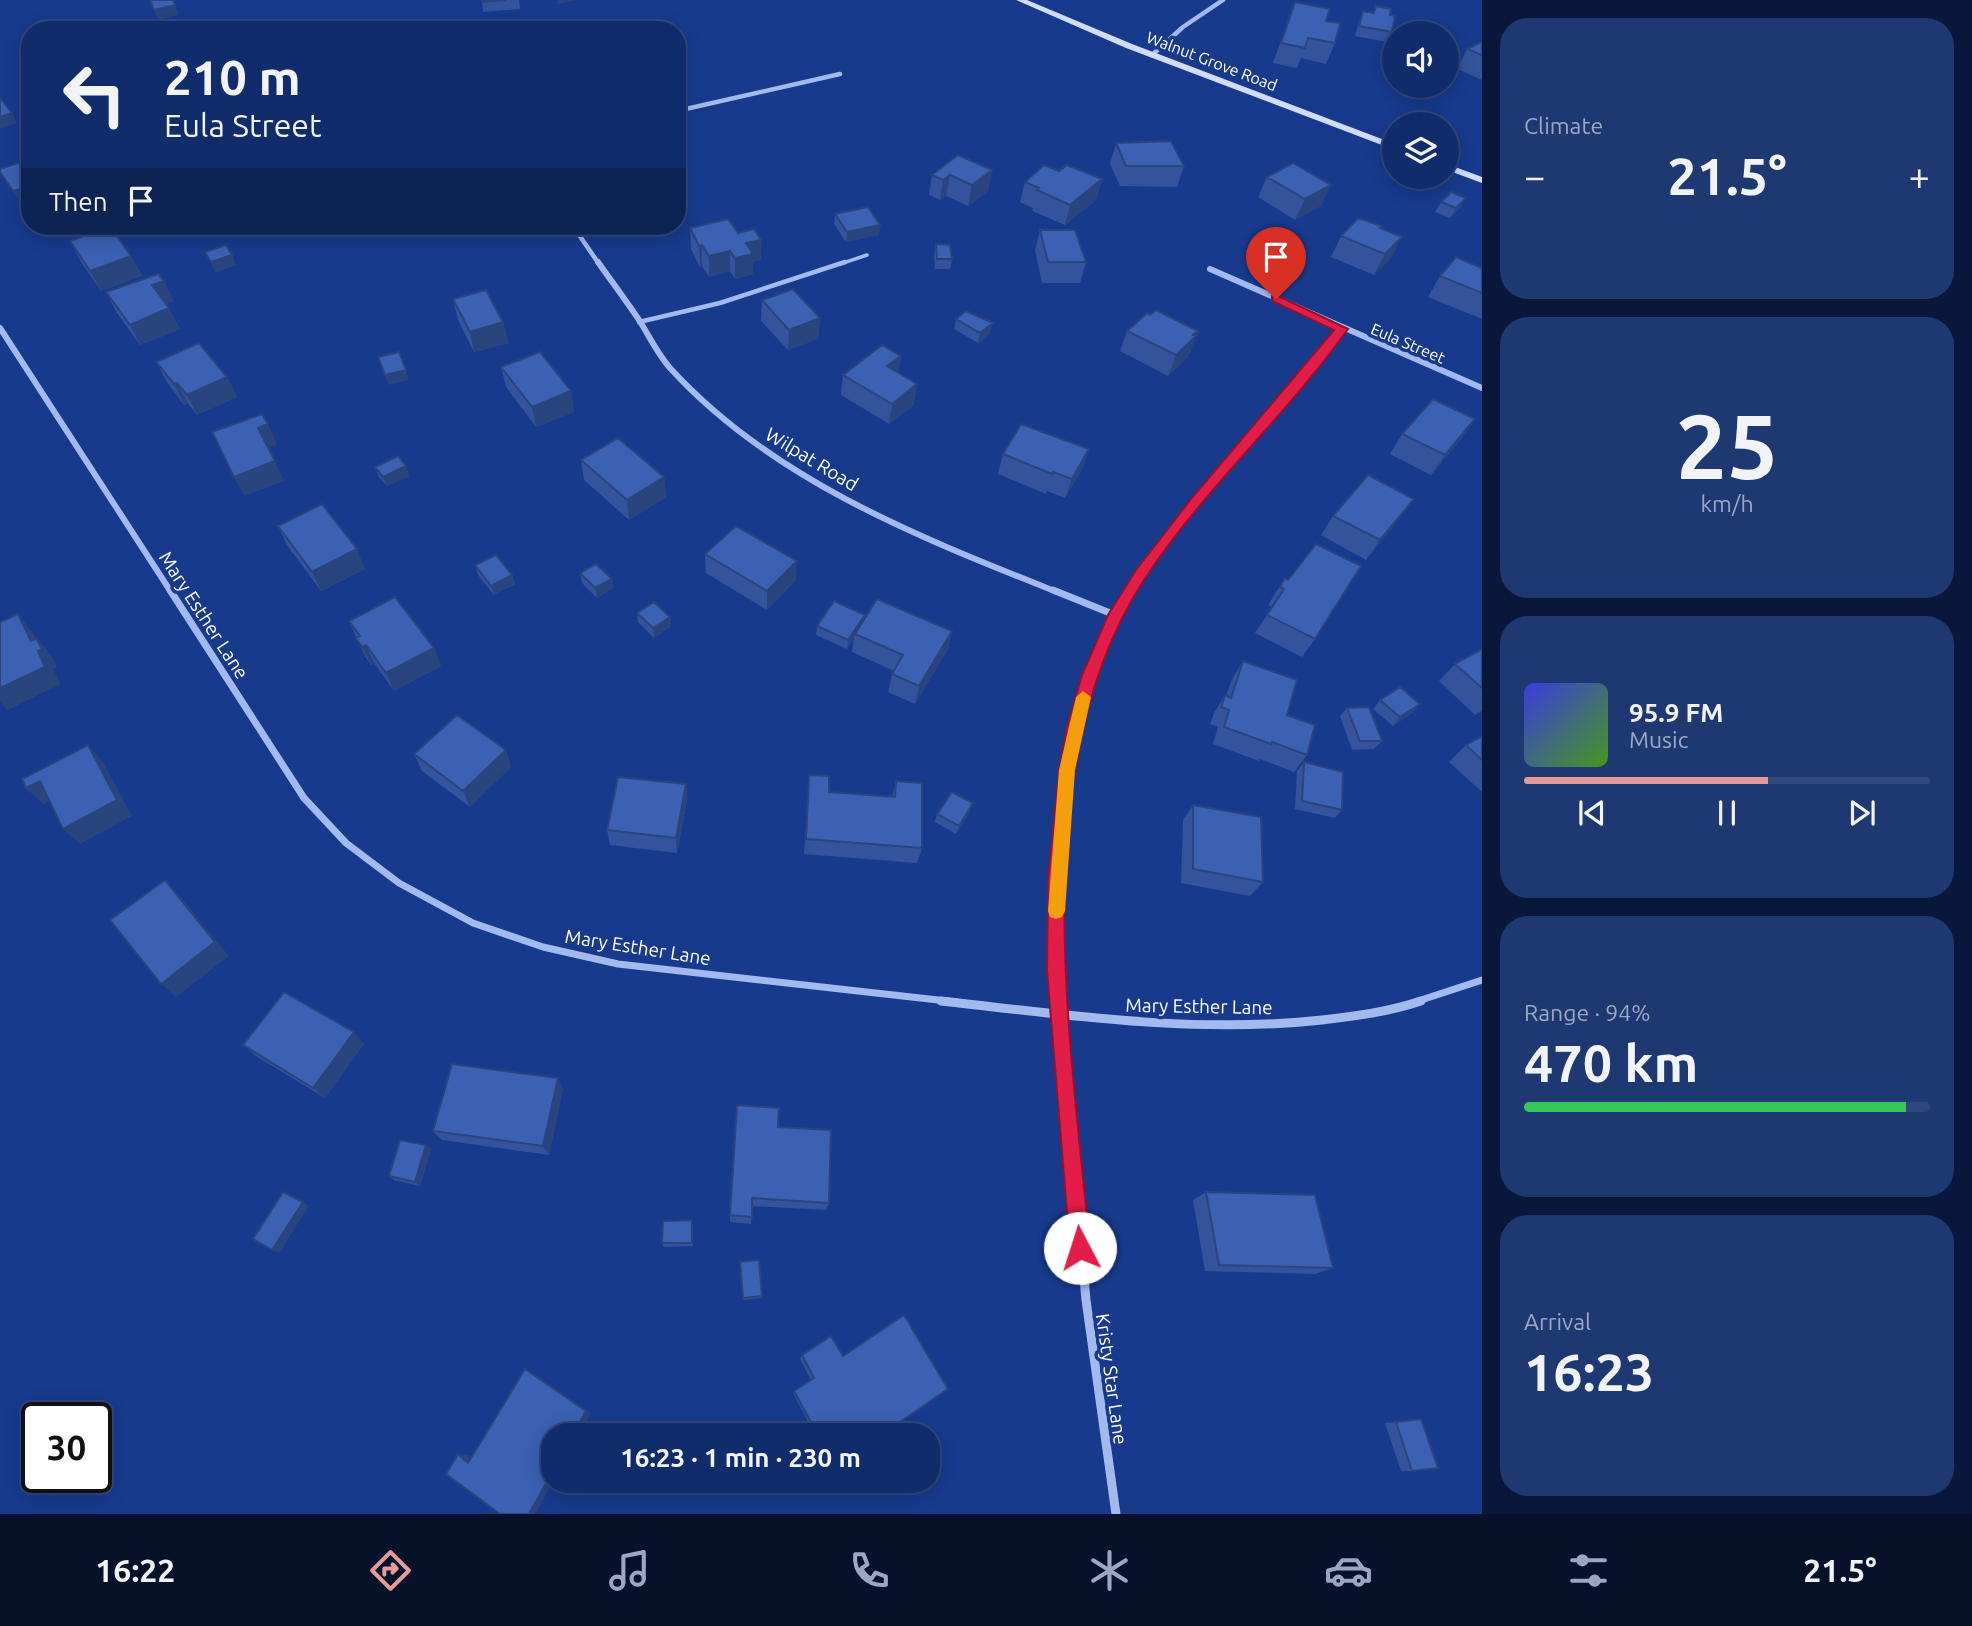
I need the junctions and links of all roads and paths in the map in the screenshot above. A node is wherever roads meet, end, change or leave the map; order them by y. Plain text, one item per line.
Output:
1 (1020, 0) edge
2 (1223, 0) edge
3 (1152, 55) junction
4 (840, 74) dead end
5 (686, 109) edge
6 (1382, 142) edge
7 (1459, 171) edge
8 (1482, 180) edge
9 (579, 235) edge
10 (867, 255) dead end
11 (1210, 269) dead end
12 (639, 321) junction
13 (0, 328) edge
14 (1342, 329) junction
15 (1482, 388) edge
16 (1115, 615) junction
17 (1482, 980) edge
18 (1058, 1014) junction
19 (1116, 1514) edge

1 - 3 main road, Walnut Grove Road
2 - 3 street
3 - 6 main road, Walnut Grove Road
4 - 5 street
7 - 8 main road
9 - 12 street, Wilpat Road
10 - 12 lane
11 - 14 street, Eula Street
12 - 16 street, Wilpat Road
13 - 18 street, Mary Esther Lane
14 - 15 street, Eula Street
14 - 16 street, Kristy Star Lane
16 - 18 street, Kristy Star Lane
17 - 18 street, Mary Esther Lane
18 - 19 street, Kristy Star Lane

